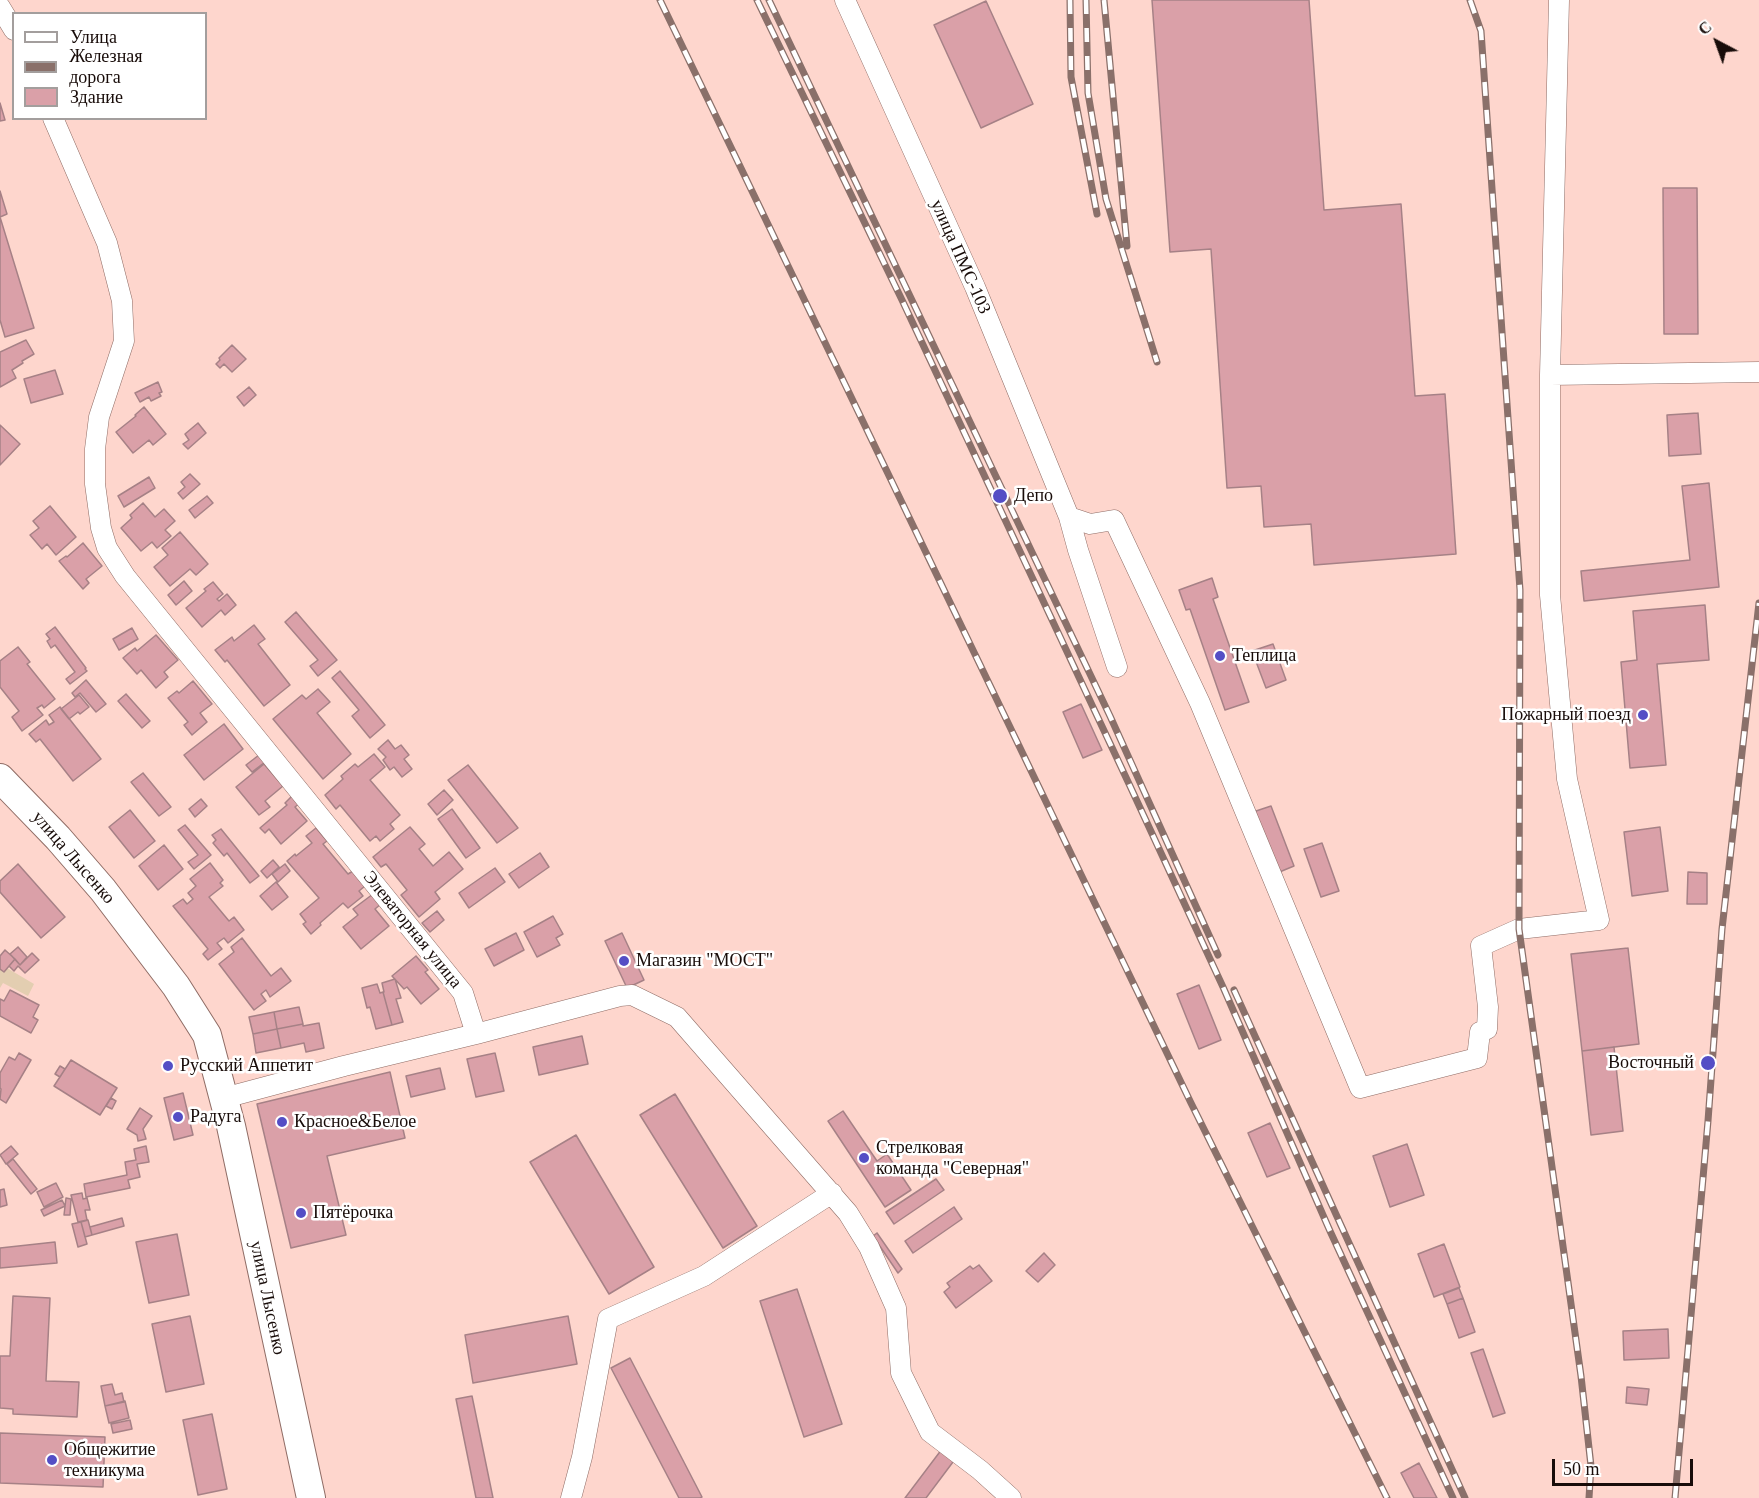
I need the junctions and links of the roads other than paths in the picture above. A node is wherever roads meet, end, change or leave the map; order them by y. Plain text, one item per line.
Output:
1 (845, 0) edge
2 (1559, 0) edge
3 (0, 7) edge
4 (12, 27) edge
5 (55, 120) edge
6 (1759, 372) edge
7 (1550, 375) junction
8 (1069, 517) junction
9 (1117, 667) dead end
10 (0, 778) edge
11 (476, 1034) junction
12 (224, 1098) junction
13 (831, 1193) junction
14 (311, 1498) edge
15 (571, 1498) edge
16 (1011, 1498) edge

1 - 8 street, улица ПМС-103
2 - 7 street
3 - 4 street
5 - 11 street, Элеваторная улица
6 - 7 street
7 - 8 street
8 - 9 street, улица ПМС-103
10 - 12 main road, улица Лысенко
11 - 12 street
11 - 13 street
12 - 14 main road, улица Лысенко
13 - 15 street
13 - 16 street

